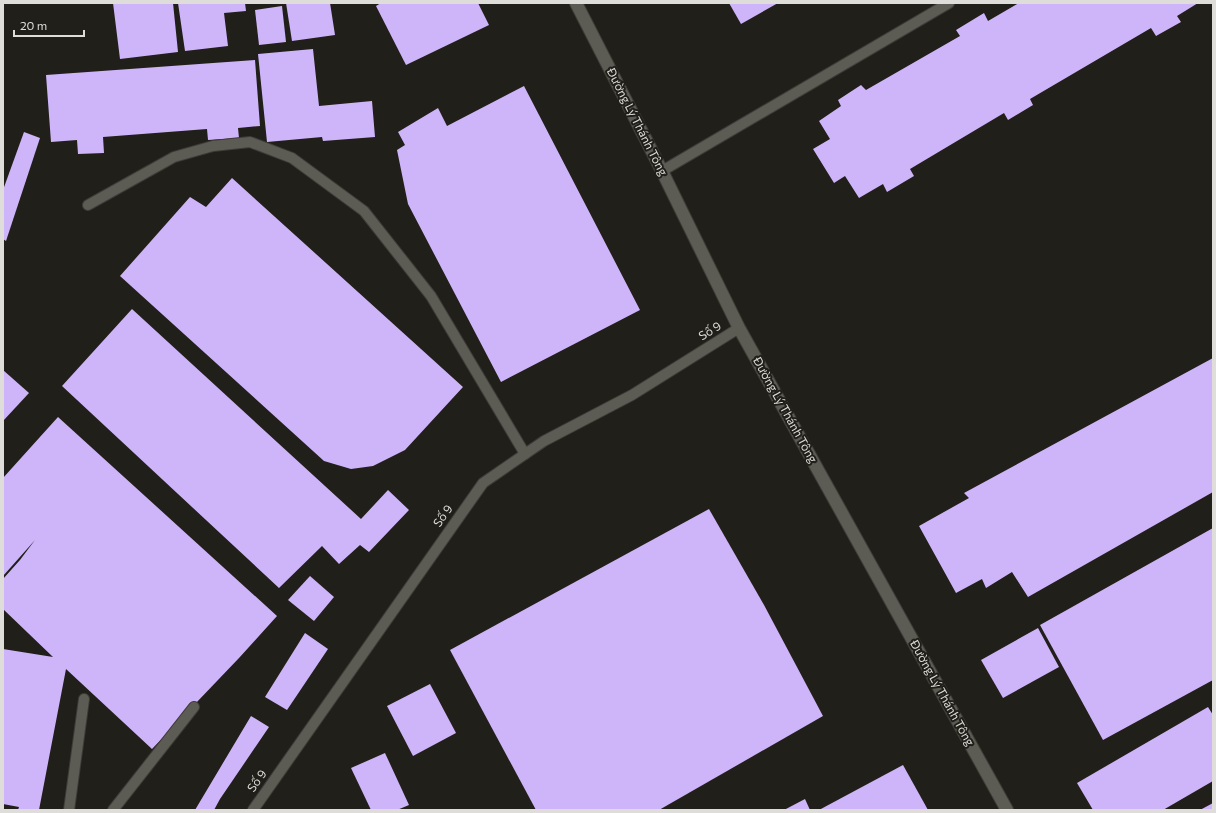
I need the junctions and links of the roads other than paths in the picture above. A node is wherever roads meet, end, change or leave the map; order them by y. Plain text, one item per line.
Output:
1 (576, 3) edge
2 (949, 3) edge
3 (662, 171) junction
4 (88, 204) dead end
5 (739, 328) junction
6 (525, 454) junction
7 (84, 699) dead end
8 (194, 707) dead end
9 (69, 810) edge
10 (113, 810) edge
11 (253, 810) edge
12 (1007, 810) edge

1 - 3 street, Đường Lý Thánh Tông
2 - 3 lane
3 - 5 street, Đường Lý Thánh Tông
4 - 6 lane
5 - 6 lane, Số 9
5 - 12 street, Đường Lý Thánh Tông
6 - 11 lane, Số 9
7 - 9 lane
8 - 10 lane

